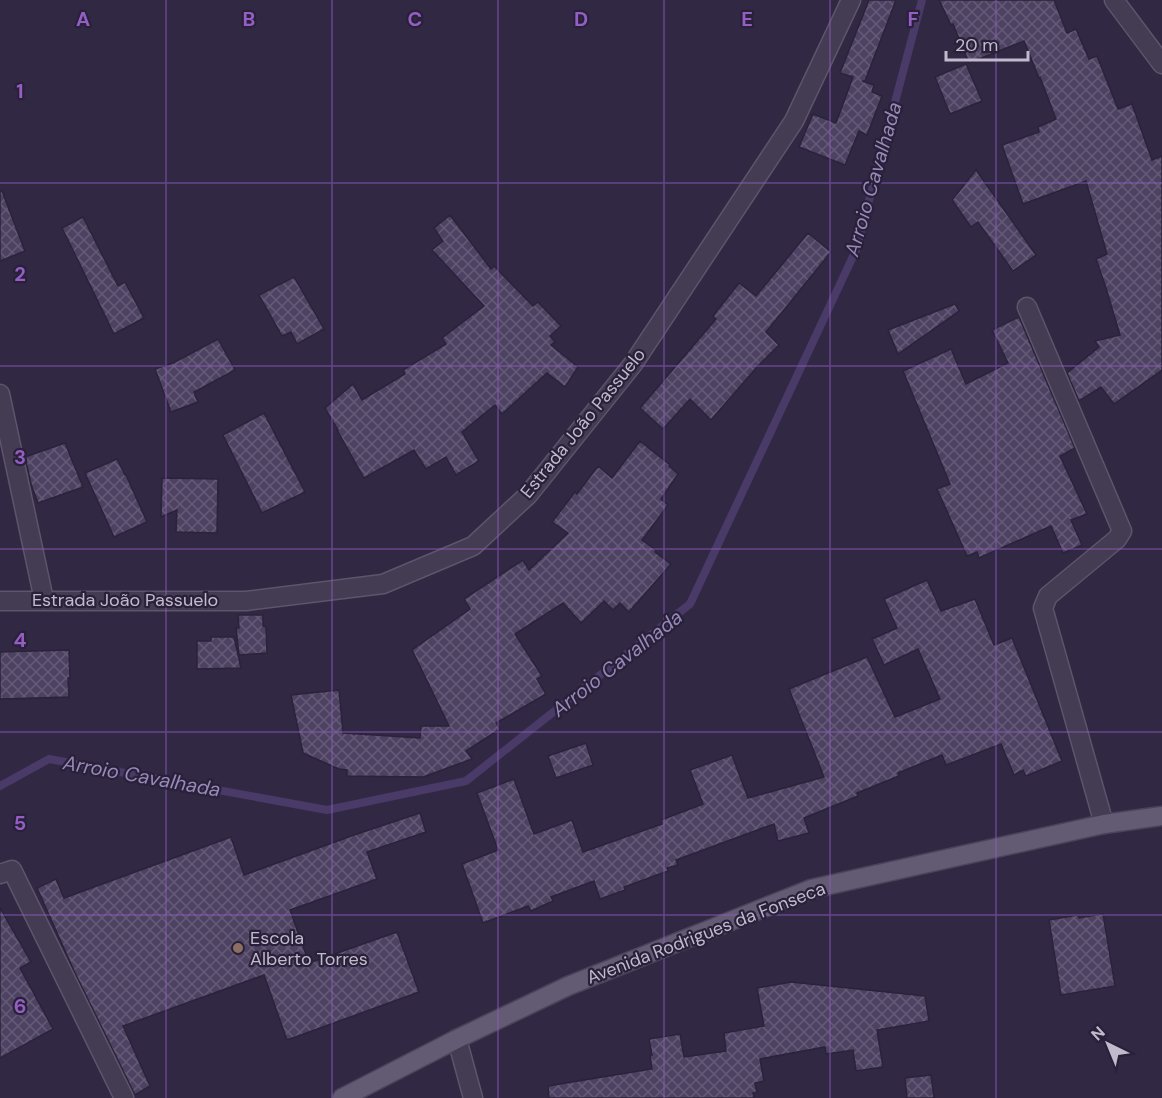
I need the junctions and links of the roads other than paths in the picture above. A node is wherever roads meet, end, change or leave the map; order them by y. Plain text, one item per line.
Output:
1 (851, 0) edge
2 (1114, 0) edge
3 (1162, 64) edge
4 (1027, 307) dead end
5 (0, 394) edge
6 (44, 600) junction
7 (0, 601) edge
8 (1162, 816) edge
9 (1104, 824) junction
10 (0, 874) edge
11 (457, 1038) junction
12 (124, 1098) edge
13 (342, 1098) edge
14 (473, 1098) edge

1 - 6 street, Estrada João Passuelo
2 - 3 street
4 - 9 street
5 - 6 street
6 - 7 street, Estrada João Passuelo
8 - 9 main road, Avenida Rodrigues da Fonseca
9 - 11 main road, Avenida Rodrigues da Fonseca
10 - 12 street
11 - 13 main road, Avenida Rodrigues da Fonseca
11 - 14 street

